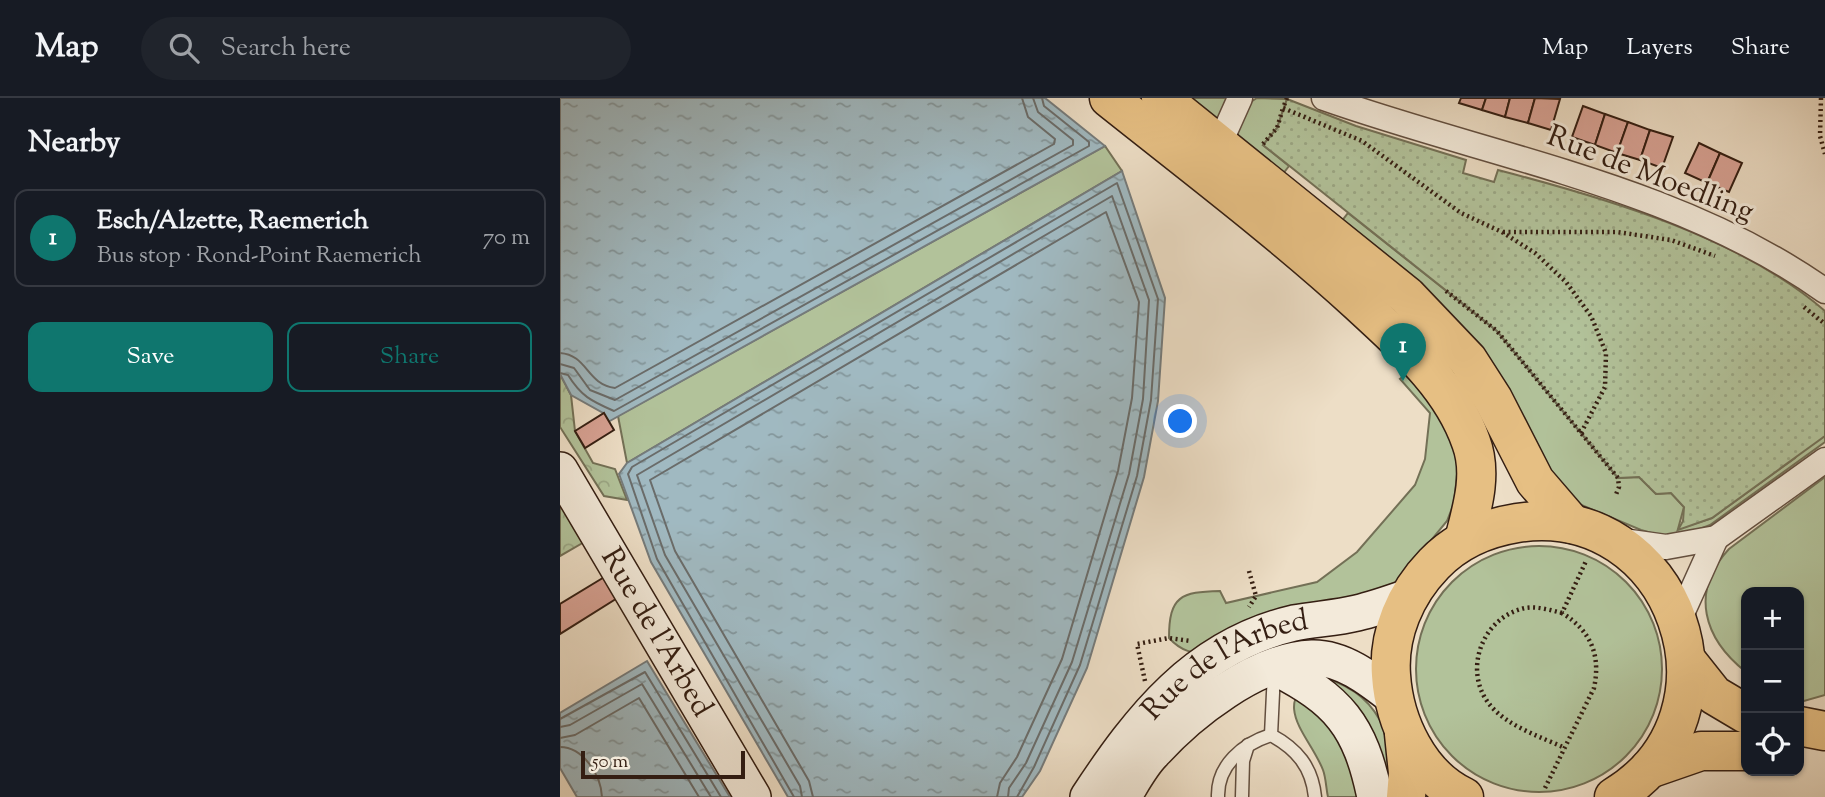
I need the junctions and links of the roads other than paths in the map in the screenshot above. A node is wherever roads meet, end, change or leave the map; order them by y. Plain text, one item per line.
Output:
1 (1109, 98) edge
2 (1161, 98) edge
3 (1240, 98) edge
4 (1324, 98) edge
5 (1219, 145) junction
6 (1825, 292) edge
7 (1825, 460) edge
8 (560, 470) edge
9 (1716, 538) junction
10 (1464, 540) junction
11 (1591, 540) junction
12 (1408, 597) junction
13 (1679, 620) junction
14 (1688, 661) junction
15 (1274, 667) junction
16 (1392, 696) junction
17 (1744, 713) edge
18 (1168, 717) junction
19 (1804, 727) edge
20 (1825, 731) edge
21 (1404, 732) junction
22 (1271, 735) junction
23 (1248, 745) junction
24 (1825, 747) edge
25 (1804, 750) edge
26 (1741, 751) edge
27 (1630, 788) edge
28 (753, 797) edge
29 (1088, 797) edge
30 (1101, 797) edge
31 (1123, 797) edge
32 (1137, 797) edge
33 (1218, 797) edge
34 (1242, 797) edge
35 (1315, 797) edge
36 (1375, 797) edge
37 (1406, 797) edge
38 (1464, 797) edge

1 - 10 main road
2 - 5 main road
3 - 5 street
4 - 6 street, Rue de Moedling
5 - 11 main road
7 - 9 street
8 - 28 main road, Rue de l'Arbed
9 - 11 street
9 - 13 street
10 - 11 main road
10 - 12 main road
11 - 13 main road
12 - 16 main road
12 - 18 main road, Rue de l'Arbed
13 - 14 main road
14 - 17 main road
14 - 27 main road
15 - 16 main road, Rue de l'Arbed
15 - 18 main road, Rue de l'Arbed
15 - 22 lane
15 - 36 main road
16 - 21 main road
18 - 29 main road, Rue de l'Arbed
18 - 30 street
18 - 31 main road, Rue de l'Arbed
18 - 32 street
19 - 20 main road
21 - 37 main road
21 - 38 main road
22 - 23 lane
22 - 35 lane
23 - 33 lane
23 - 34 lane
24 - 25 main road
26 - 27 main road

